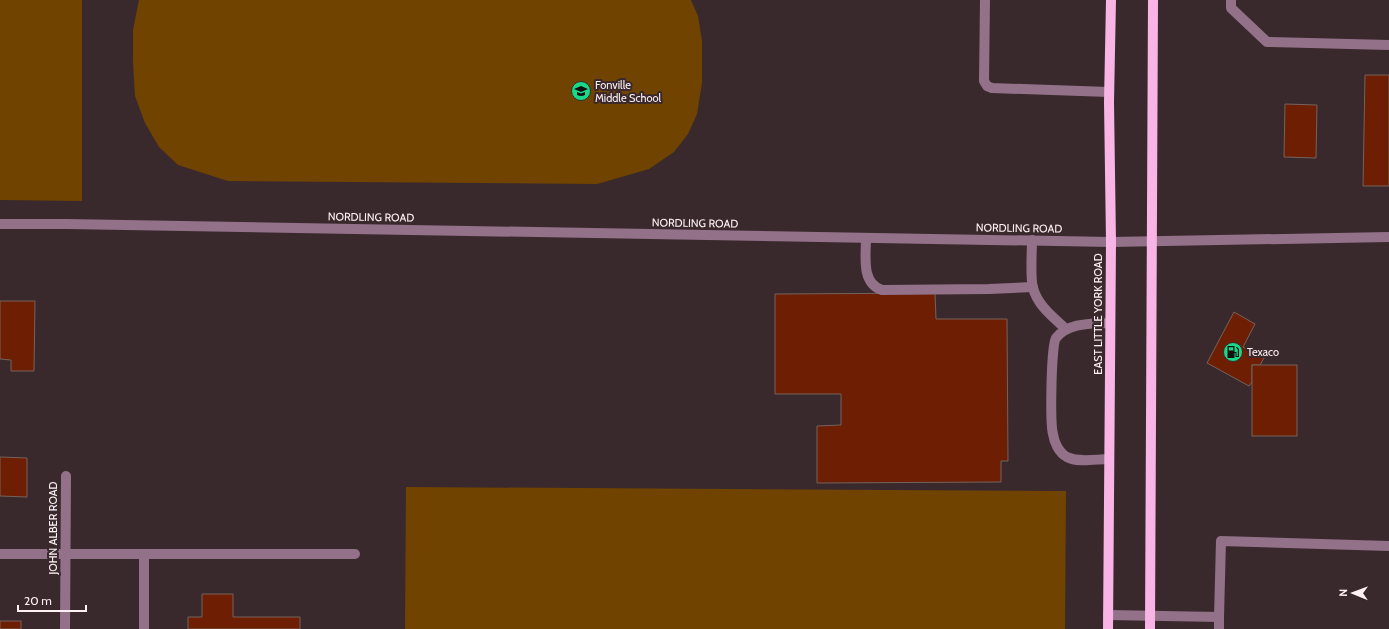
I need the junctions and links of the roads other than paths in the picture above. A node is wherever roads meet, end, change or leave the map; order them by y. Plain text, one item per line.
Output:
1 (985, 0) edge
2 (1111, 0) edge
3 (1153, 0) edge
4 (1231, 0) edge
5 (1389, 45) edge
6 (1109, 92) junction
7 (0, 224) edge
8 (1389, 237) edge
9 (866, 238) junction
10 (1032, 240) junction
11 (1152, 240) junction
12 (1111, 242) junction
13 (1033, 287) junction
14 (1110, 323) junction
15 (1066, 329) junction
16 (1109, 459) junction
17 (66, 476) dead end
18 (1389, 546) edge
19 (0, 554) edge
20 (65, 554) junction
21 (144, 554) junction
22 (355, 554) dead end
23 (1108, 615) junction
24 (1151, 616) junction
25 (1219, 617) junction
26 (64, 629) edge
27 (144, 629) edge
28 (1108, 629) edge
29 (1150, 629) edge
30 (1219, 629) edge

1 - 6 street
2 - 6 main road, EAST LITTLE YORK ROAD
3 - 11 main road
4 - 5 street
6 - 12 main road, EAST LITTLE YORK ROAD
7 - 9 street, NORDLING ROAD
8 - 11 street, NORDLING ROAD
9 - 10 street, NORDLING ROAD
9 - 13 street
10 - 12 street, NORDLING ROAD
10 - 13 street
11 - 12 street, NORDLING ROAD
11 - 24 main road
12 - 14 main road, EAST LITTLE YORK ROAD
13 - 15 street
14 - 15 street
14 - 16 main road, EAST LITTLE YORK ROAD
15 - 16 street
16 - 23 main road, EAST LITTLE YORK ROAD
17 - 20 street, JOHN ALBER ROAD
18 - 25 street
19 - 20 street
20 - 21 street
20 - 26 street, JOHN ALBER ROAD
21 - 22 street
21 - 27 street
23 - 24 street
23 - 28 main road, EAST LITTLE YORK ROAD
24 - 25 street
24 - 29 main road
25 - 30 street

